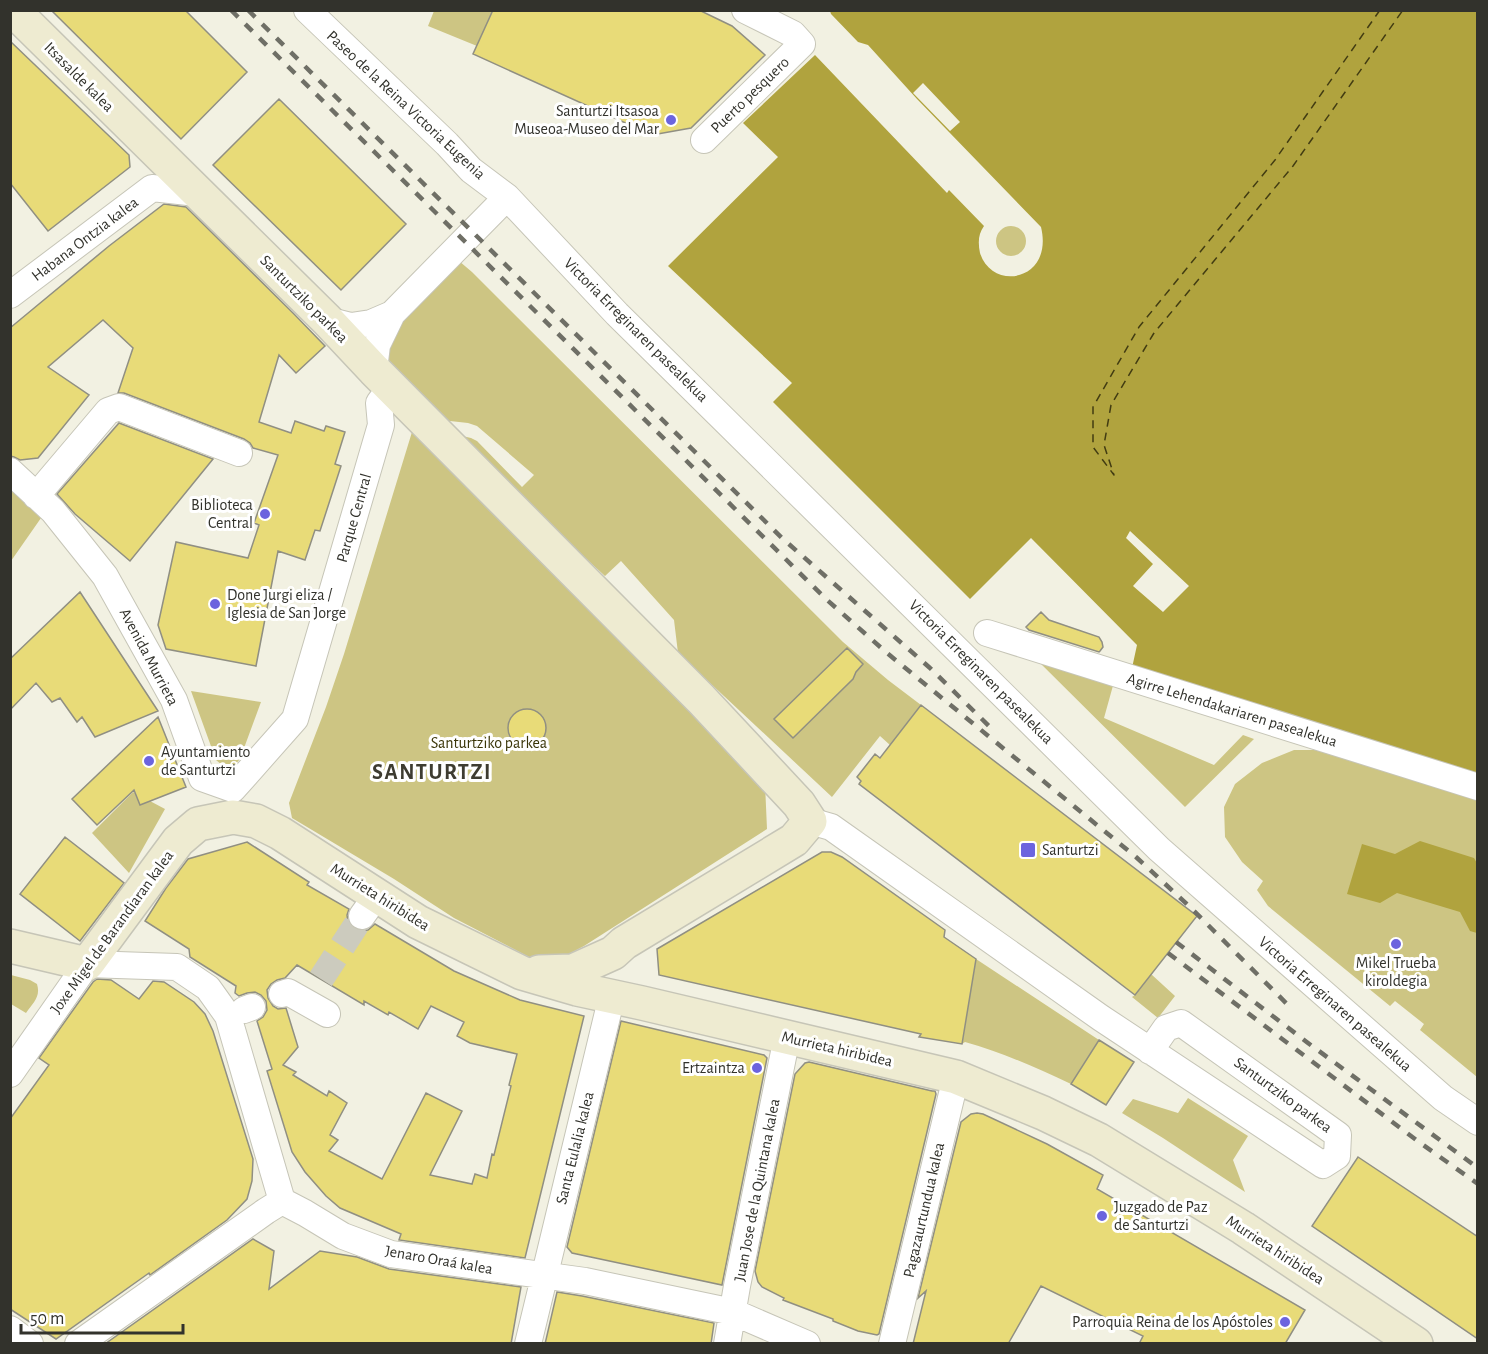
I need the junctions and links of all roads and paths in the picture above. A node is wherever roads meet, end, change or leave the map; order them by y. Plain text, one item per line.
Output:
1 (307, 10) edge
2 (747, 11) edge
3 (18, 12) edge
4 (704, 140) dead end
5 (145, 142) joint
6 (197, 193) junction
7 (507, 197) junction
8 (10, 295) edge
9 (392, 314) junction
10 (327, 320) junction
11 (378, 384) junction
12 (239, 453) dead end
13 (10, 471) edge
14 (36, 496) junction
15 (987, 633) dead end
16 (1478, 787) edge
17 (233, 803) junction
18 (810, 820) junction
19 (10, 946) edge
20 (613, 953) junction
21 (87, 964) junction
22 (522, 973) junction
23 (282, 994) dead end
24 (612, 996) junction
25 (327, 1014) dead end
26 (787, 1037) junction
27 (1150, 1051) junction
28 (10, 1074) edge
29 (956, 1077) junction
30 (1478, 1122) edge
31 (282, 1201) junction
32 (544, 1276) junction
33 (733, 1312) junction
34 (10, 1329) edge
35 (30, 1344) edge
36 (78, 1344) edge
37 (528, 1344) edge
38 (728, 1344) edge
39 (807, 1344) edge
40 (892, 1344) edge
41 (1416, 1344) edge

1 - 7 street, Paseo de la Reina Victoria Eugenia
2 - 4 street, Puerto pesquero
3 - 5 street, Itsasalde kalea
5 - 6 street, Santurtziko parkea
6 - 8 street, Habana Ontzia kalea
6 - 10 street, Santurtziko parkea
7 - 9 street
7 - 30 street, Victoria Erreginaren pasealekua
9 - 10 street
9 - 11 street
10 - 11 street, Santurtziko parkea
11 - 17 street, Parque Central
11 - 18 street, Santurtziko parkea
12 - 14 street
13 - 14 street
14 - 17 street, Avenida Murrieta
15 - 16 street, Agirre Lehendakariaren pasealekua
17 - 21 street, Joxe Migel de Barandiaran kalea
17 - 22 street, Murrieta hiribidea
18 - 20 street
18 - 27 street, Santurtziko parkea
19 - 21 street
20 - 22 street
20 - 24 street, Santa Eulalia kalea
21 - 28 street, Joxe Migel de Barandiaran kalea
21 - 31 street
22 - 24 street, Murrieta hiribidea
23 - 25 street
24 - 26 street, Murrieta hiribidea
24 - 32 street, Santa Eulalia kalea
26 - 29 street, Murrieta hiribidea
26 - 33 street, Juan Jose de la Quintana kalea
27 - 27 street, Santurtziko parkea
29 - 40 street, Pagazaurtundua kalea
29 - 41 street, Murrieta hiribidea
31 - 32 street, Jenaro Oraá kalea
31 - 36 street
32 - 33 street, Jenaro Oraá kalea
32 - 37 street, Santa Eulalia kalea
33 - 38 street, Juan Jose de la Quintana kalea
33 - 39 street, Jenaro Oraá kalea
34 - 35 street

